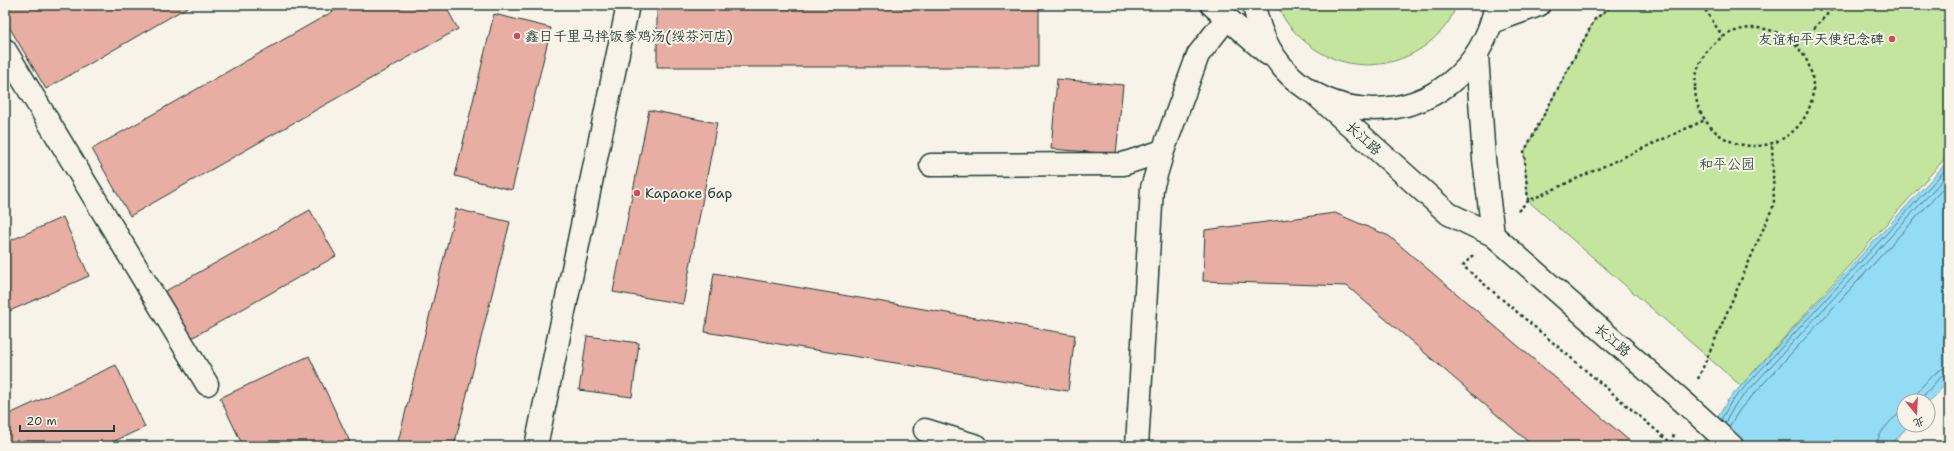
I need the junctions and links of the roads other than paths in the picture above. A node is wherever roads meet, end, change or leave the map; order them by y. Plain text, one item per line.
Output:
1 (628, 5) edge
2 (1254, 5) edge
3 (1539, 5) edge
4 (1220, 12) edge
5 (1494, 14) edge
6 (5, 50) edge
7 (1477, 55) junction
8 (1280, 64) junction
9 (1315, 94) junction
10 (1163, 150) junction
11 (932, 165) dead end
12 (1493, 235) junction
13 (208, 384) dead end
14 (925, 430) dead end
15 (536, 446) edge
16 (977, 446) edge
17 (1137, 446) edge
18 (1732, 446) edge

1 - 15 street
2 - 8 street
3 - 5 street
4 - 8 street
4 - 10 street
5 - 7 street
6 - 13 street
7 - 9 street
7 - 12 street
8 - 9 street
9 - 12 street, 长江路
10 - 11 street
10 - 17 street
12 - 18 street, 长江路
14 - 16 street

